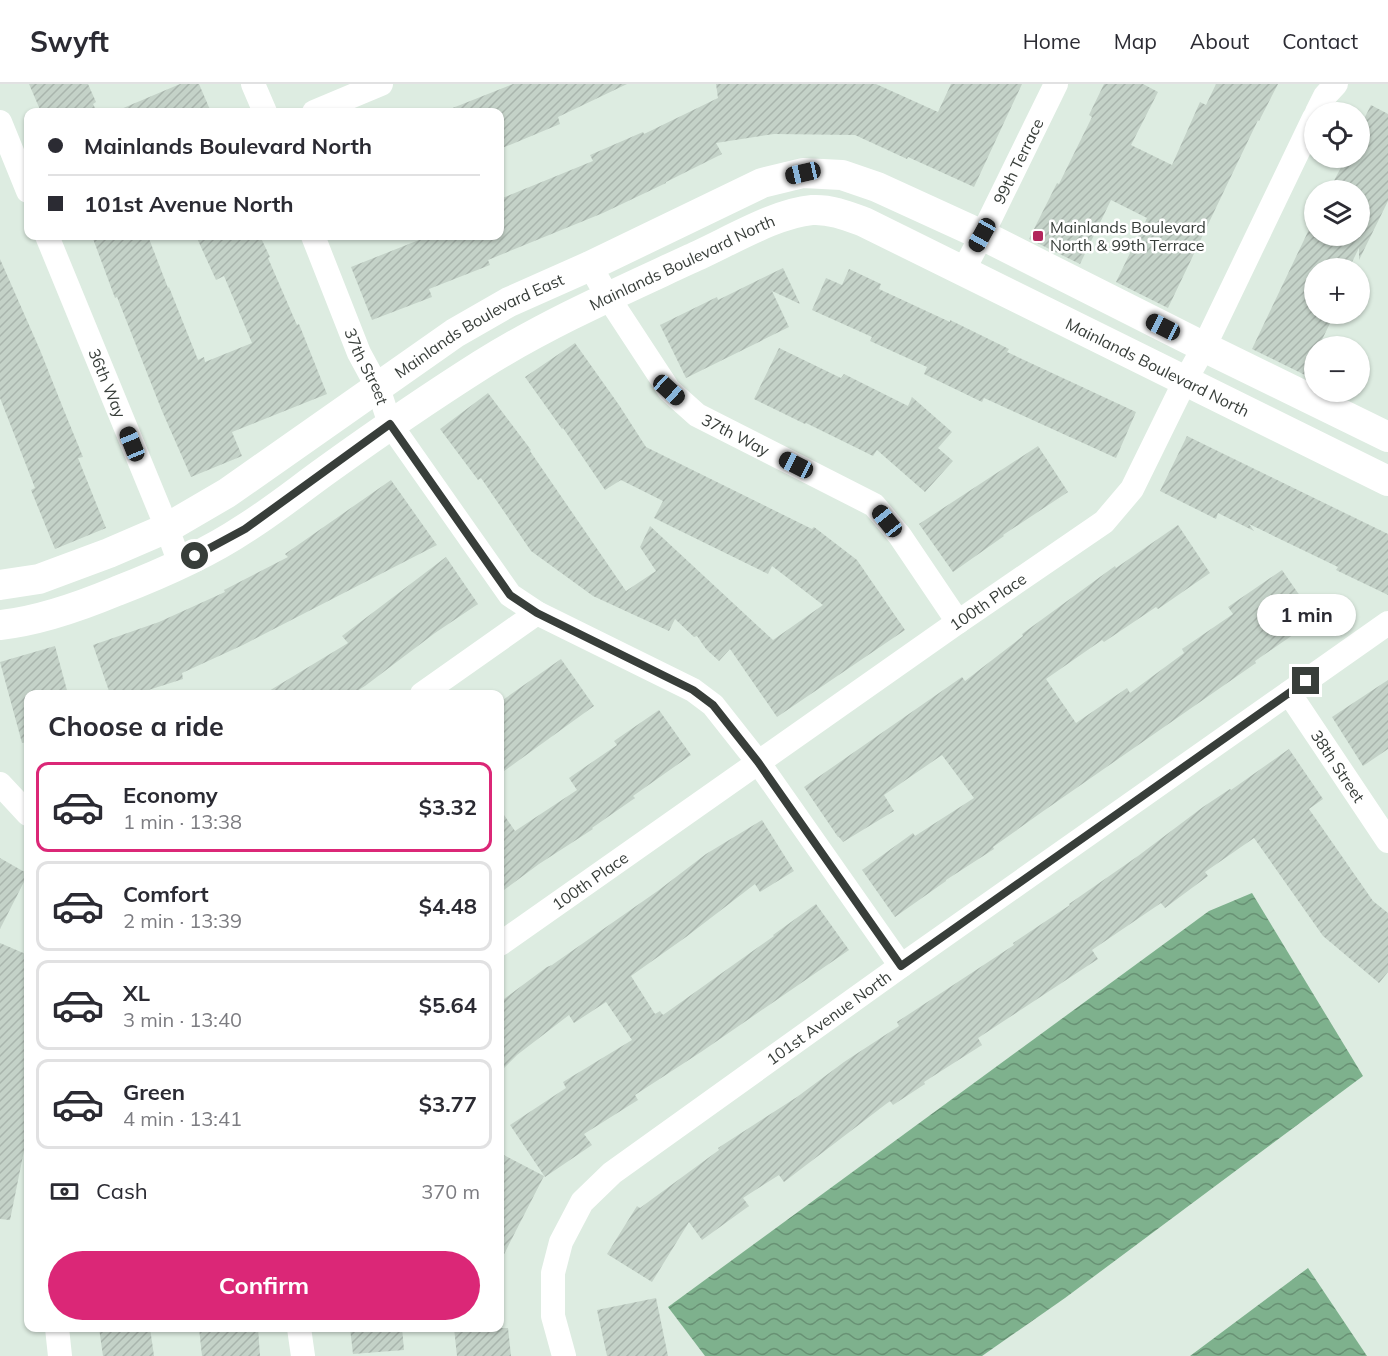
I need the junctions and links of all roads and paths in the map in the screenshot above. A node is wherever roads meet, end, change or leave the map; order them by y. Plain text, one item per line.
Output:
1 (253, 84) edge
2 (381, 84) edge
3 (1056, 84) edge
4 (1335, 84) edge
5 (1322, 102) edge
6 (263, 108) edge
7 (324, 108) edge
8 (0, 122) edge
9 (1304, 139) edge
10 (24, 181) edge
11 (982, 235) junction
12 (49, 240) edge
13 (315, 240) edge
14 (590, 266) junction
15 (963, 271) junction
16 (608, 297) junction
17 (1203, 347) junction
18 (1185, 381) junction
19 (378, 388) junction
20 (390, 424) junction
21 (1388, 437) edge
22 (1388, 481) edge
23 (167, 528) junction
24 (180, 564) junction
25 (0, 585) edge
26 (537, 613) junction
27 (958, 622) junction
28 (1388, 623) edge
29 (0, 625) edge
30 (428, 690) edge
31 (1289, 693) junction
32 (758, 762) junction
33 (0, 784) edge
34 (24, 810) edge
35 (1388, 841) edge
36 (504, 941) edge
37 (901, 966) junction
38 (57, 1332) edge
39 (300, 1332) edge
40 (60, 1356) edge
41 (303, 1356) edge
42 (564, 1356) edge

1 - 6 street
2 - 7 street
3 - 11 street, 99th Terrace
4 - 5 street
8 - 10 street
9 - 17 street, 100th Place
11 - 14 street, Mainlands Boulevard East
11 - 15 street, 99th Terrace
11 - 17 street
12 - 23 street, 36th Way
13 - 19 street, 37th Street
14 - 16 street, 37th Way
14 - 19 street, Mainlands Boulevard East
15 - 16 street, Mainlands Boulevard North
15 - 18 street, Mainlands Boulevard North
16 - 20 street, Mainlands Boulevard North
16 - 27 street, 37th Way
17 - 18 street, 100th Place
17 - 21 street
18 - 22 street, Mainlands Boulevard North
18 - 27 street, 100th Place
19 - 20 street, 37th Street
19 - 23 street, Mainlands Boulevard East
20 - 24 street, Mainlands Boulevard North
20 - 26 street, 37th Street
23 - 24 street, 36th Way
23 - 25 street, Mainlands Boulevard East
24 - 29 street, Mainlands Boulevard North
26 - 30 street
26 - 32 street, 37th Street
27 - 32 street, 100th Place
28 - 31 street, 101st Avenue North
31 - 35 street, 38th Street
31 - 37 street, 101st Avenue North
32 - 36 street, 100th Place
32 - 37 street, 37th Street
33 - 34 street
37 - 42 street, 101st Avenue North
38 - 40 street
39 - 41 street

